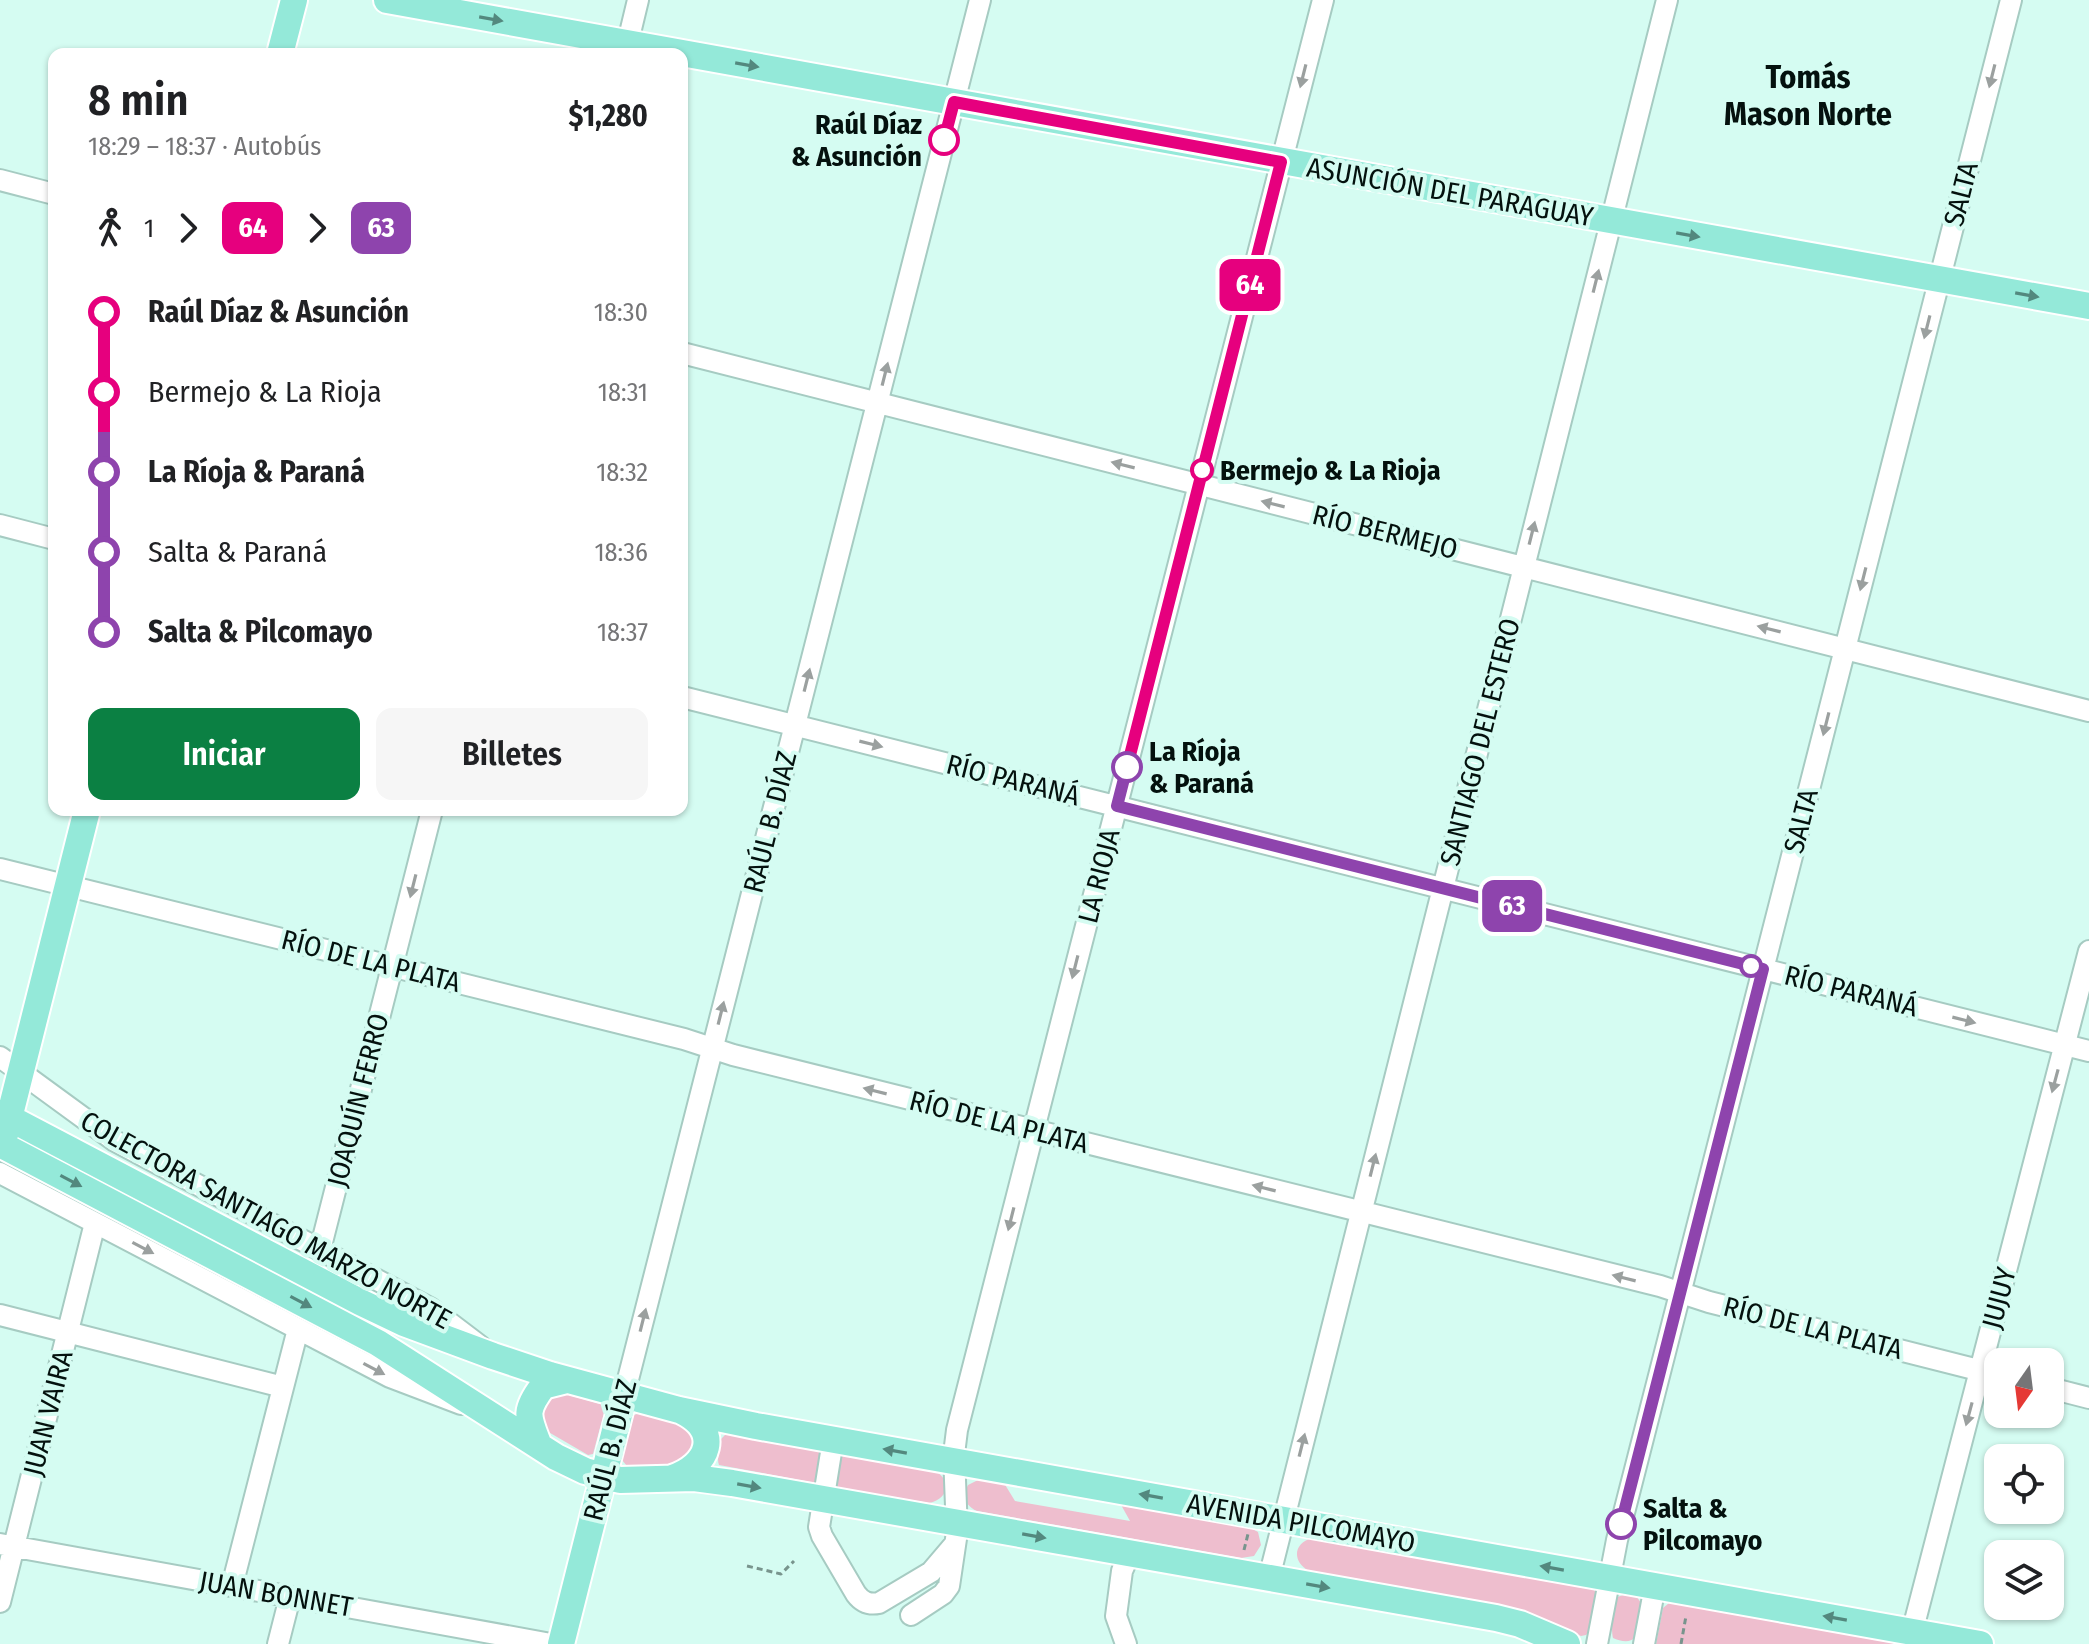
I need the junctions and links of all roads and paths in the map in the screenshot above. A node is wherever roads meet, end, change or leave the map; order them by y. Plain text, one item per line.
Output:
1 (294, 0) edge
2 (387, 0) edge
3 (638, 0) edge
4 (980, 0) edge
5 (1323, 0) edge
6 (1667, 0) edge
7 (2011, 0) edge
8 (282, 48) edge
9 (621, 48) edge
10 (626, 48) edge
11 (688, 59) edge
12 (954, 102) junction
13 (1281, 162) junction
14 (0, 180) edge
15 (48, 192) edge
16 (1611, 221) junction
17 (1939, 279) junction
18 (2089, 306) edge
19 (688, 355) edge
20 (877, 403) junction
21 (1199, 484) junction
22 (0, 525) edge
23 (48, 537) edge
24 (1524, 567) junction
25 (1845, 649) junction
26 (688, 698) edge
27 (2089, 711) edge
28 (795, 725) junction
29 (1117, 806) junction
30 (85, 816) edge
31 (430, 816) edge
32 (0, 869) edge
33 (68, 885) junction
34 (1443, 888) junction
35 (2089, 951) edge
36 (392, 966) junction
37 (1763, 969) junction
38 (2065, 1045) junction
39 (712, 1048) junction
40 (2089, 1051) edge
41 (10, 1064) edge
42 (4, 1115) edge
43 (1034, 1130) junction
44 (1, 1147) edge
45 (0, 1173) edge
46 (1361, 1212) junction
47 (95, 1223) junction
48 (320, 1250) junction
49 (1680, 1293) junction
50 (0, 1315) edge
51 (298, 1329) junction
52 (68, 1332) junction
53 (1995, 1348) edge
54 (493, 1356) junction
55 (1984, 1371) edge
56 (567, 1380) junction
57 (283, 1387) junction
58 (1984, 1389) edge
59 (2064, 1392) edge
60 (624, 1395) junction
61 (2089, 1398) edge
62 (679, 1410) junction
63 (491, 1415) junction
64 (833, 1440) junction
65 (539, 1446) junction
66 (954, 1461) junction
67 (603, 1477) junction
68 (672, 1478) junction
69 (823, 1499) junction
70 (1283, 1520) junction
71 (1249, 1526) dead end
72 (957, 1532) junction
73 (7, 1545) edge
74 (1130, 1553) junction
75 (1243, 1558) dead end
76 (794, 1561) dead end
77 (747, 1566) dead end
78 (1269, 1578) junction
79 (1609, 1578) junction
80 (232, 1586) junction
81 (1655, 1586) junction
82 (290, 1597) junction
83 (0, 1602) edge
84 (1688, 1606) dead end
85 (911, 1615) dead end
86 (1910, 1638) edge
87 (278, 1644) edge
88 (551, 1644) edge
89 (561, 1644) edge
90 (1126, 1644) edge
91 (1567, 1644) edge
92 (1597, 1644) edge
93 (1644, 1644) edge
94 (1681, 1644) edge
95 (1980, 1644) edge

1 - 8 main road
2 -> 9 main road, ASUNCIÓN DEL PARAGUAY
3 - 10 street
4 - 12 street, RAÚL B. DÍAZ
5 -> 13 street, LA RIOJA
6 - 16 street, SANTIAGO DEL ESTERO
7 -> 17 street, SALTA
11 -> 12 main road, ASUNCIÓN DEL PARAGUAY
12 - 13 main road, ASUNCIÓN DEL PARAGUAY
20 -> 12 street, RAÚL B. DÍAZ
13 - 16 main road, ASUNCIÓN DEL PARAGUAY
13 - 21 street, LA RIOJA
14 - 15 street
16 -> 17 main road, ASUNCIÓN DEL PARAGUAY
24 -> 16 street, SANTIAGO DEL ESTERO
17 -> 18 main road, ASUNCIÓN DEL PARAGUAY
17 -> 25 street, SALTA
19 - 20 street, RÍO BERMEJO
21 -> 20 street, RÍO BERMEJO
28 -> 20 street, RAÚL B. DÍAZ
24 -> 21 street, RÍO BERMEJO
21 - 29 street, LA RIOJA
22 - 23 street
25 -> 24 street, RÍO BERMEJO
24 - 34 street, SANTIAGO DEL ESTERO
25 - 27 street, RÍO BERMEJO
25 -> 37 street, SALTA
26 - 28 street, RÍO PARANÁ
28 -> 29 street, RÍO PARANÁ
39 -> 28 street, RAÚL B. DÍAZ
29 - 34 street, RÍO PARANÁ
29 -> 43 street, LA RIOJA
30 - 33 main road
31 -> 36 street, JOAQUÍN FERRO
32 - 33 street, RÍO DE LA PLATA
33 - 36 street, RÍO DE LA PLATA
33 - 41 main road
34 - 37 street, RÍO PARANÁ
46 -> 34 street, SANTIAGO DEL ESTERO
35 - 38 street, JUJUY
36 - 39 street, RÍO DE LA PLATA
36 - 48 street, JOAQUÍN FERRO
37 -> 38 street, RÍO PARANÁ
37 - 49 street, SALTA
38 - 40 street, RÍO PARANÁ
38 -> 53 street, JUJUY
43 -> 39 street, RÍO DE LA PLATA
60 -> 39 street, RAÚL B. DÍAZ
41 - 42 main road
41 - 48 street, COLECTORA SANTIAGO MARZO NORTE
42 - 44 main road
42 - 54 main road, AVENIDA PILCOMAYO
46 -> 43 street, RÍO DE LA PLATA
43 -> 66 street, LA RIOJA
44 -> 63 main road
45 - 47 street
49 -> 46 street, RÍO DE LA PLATA
70 -> 46 street, SANTIAGO DEL ESTERO
47 -> 51 street
47 - 52 street, JUAN VAIRA
48 - 54 street, COLECTORA SANTIAGO MARZO NORTE
49 - 55 street, RÍO DE LA PLATA
49 - 79 street, SALTA
50 - 52 street
51 - 57 street
51 -> 63 street
52 - 57 street
52 - 73 street, JUAN VAIRA
54 - 56 main road, AVENIDA PILCOMAYO
56 - 60 main road, AVENIDA PILCOMAYO
56 - 65 main road
57 - 80 street
58 -> 86 street, JUJUY
59 - 61 street
60 - 62 main road, AVENIDA PILCOMAYO
60 - 67 main road, RAÚL B. DÍAZ
62 - 64 main road, AVENIDA PILCOMAYO
62 - 68 main road
63 - 65 main road
66 -> 64 main road, AVENIDA PILCOMAYO
64 - 69 street
65 - 67 main road
70 -> 66 main road, AVENIDA PILCOMAYO
66 - 72 street, LA RIOJA
67 - 68 main road
67 - 89 main road, RAÚL B. DÍAZ
68 -> 69 main road
69 - 72 main road
69 - 72 street
70 - 78 street, SANTIAGO DEL ESTERO
79 -> 70 main road, AVENIDA PILCOMAYO
71 - 75 path
72 -> 74 main road
72 - 85 street, LA RIOJA
73 - 80 street, JUAN BONNET
73 - 83 street, JUAN VAIRA
74 - 78 main road
74 - 90 street
76 - 77 path
78 -> 91 main road
79 - 81 main road, AVENIDA PILCOMAYO
79 - 92 street, SALTA
80 - 82 street, JUAN BONNET
86 -> 81 main road, AVENIDA PILCOMAYO
81 - 93 street
82 - 87 street
82 - 88 street, JUAN BONNET
84 - 94 path
86 - 95 main road, AVENIDA PILCOMAYO

